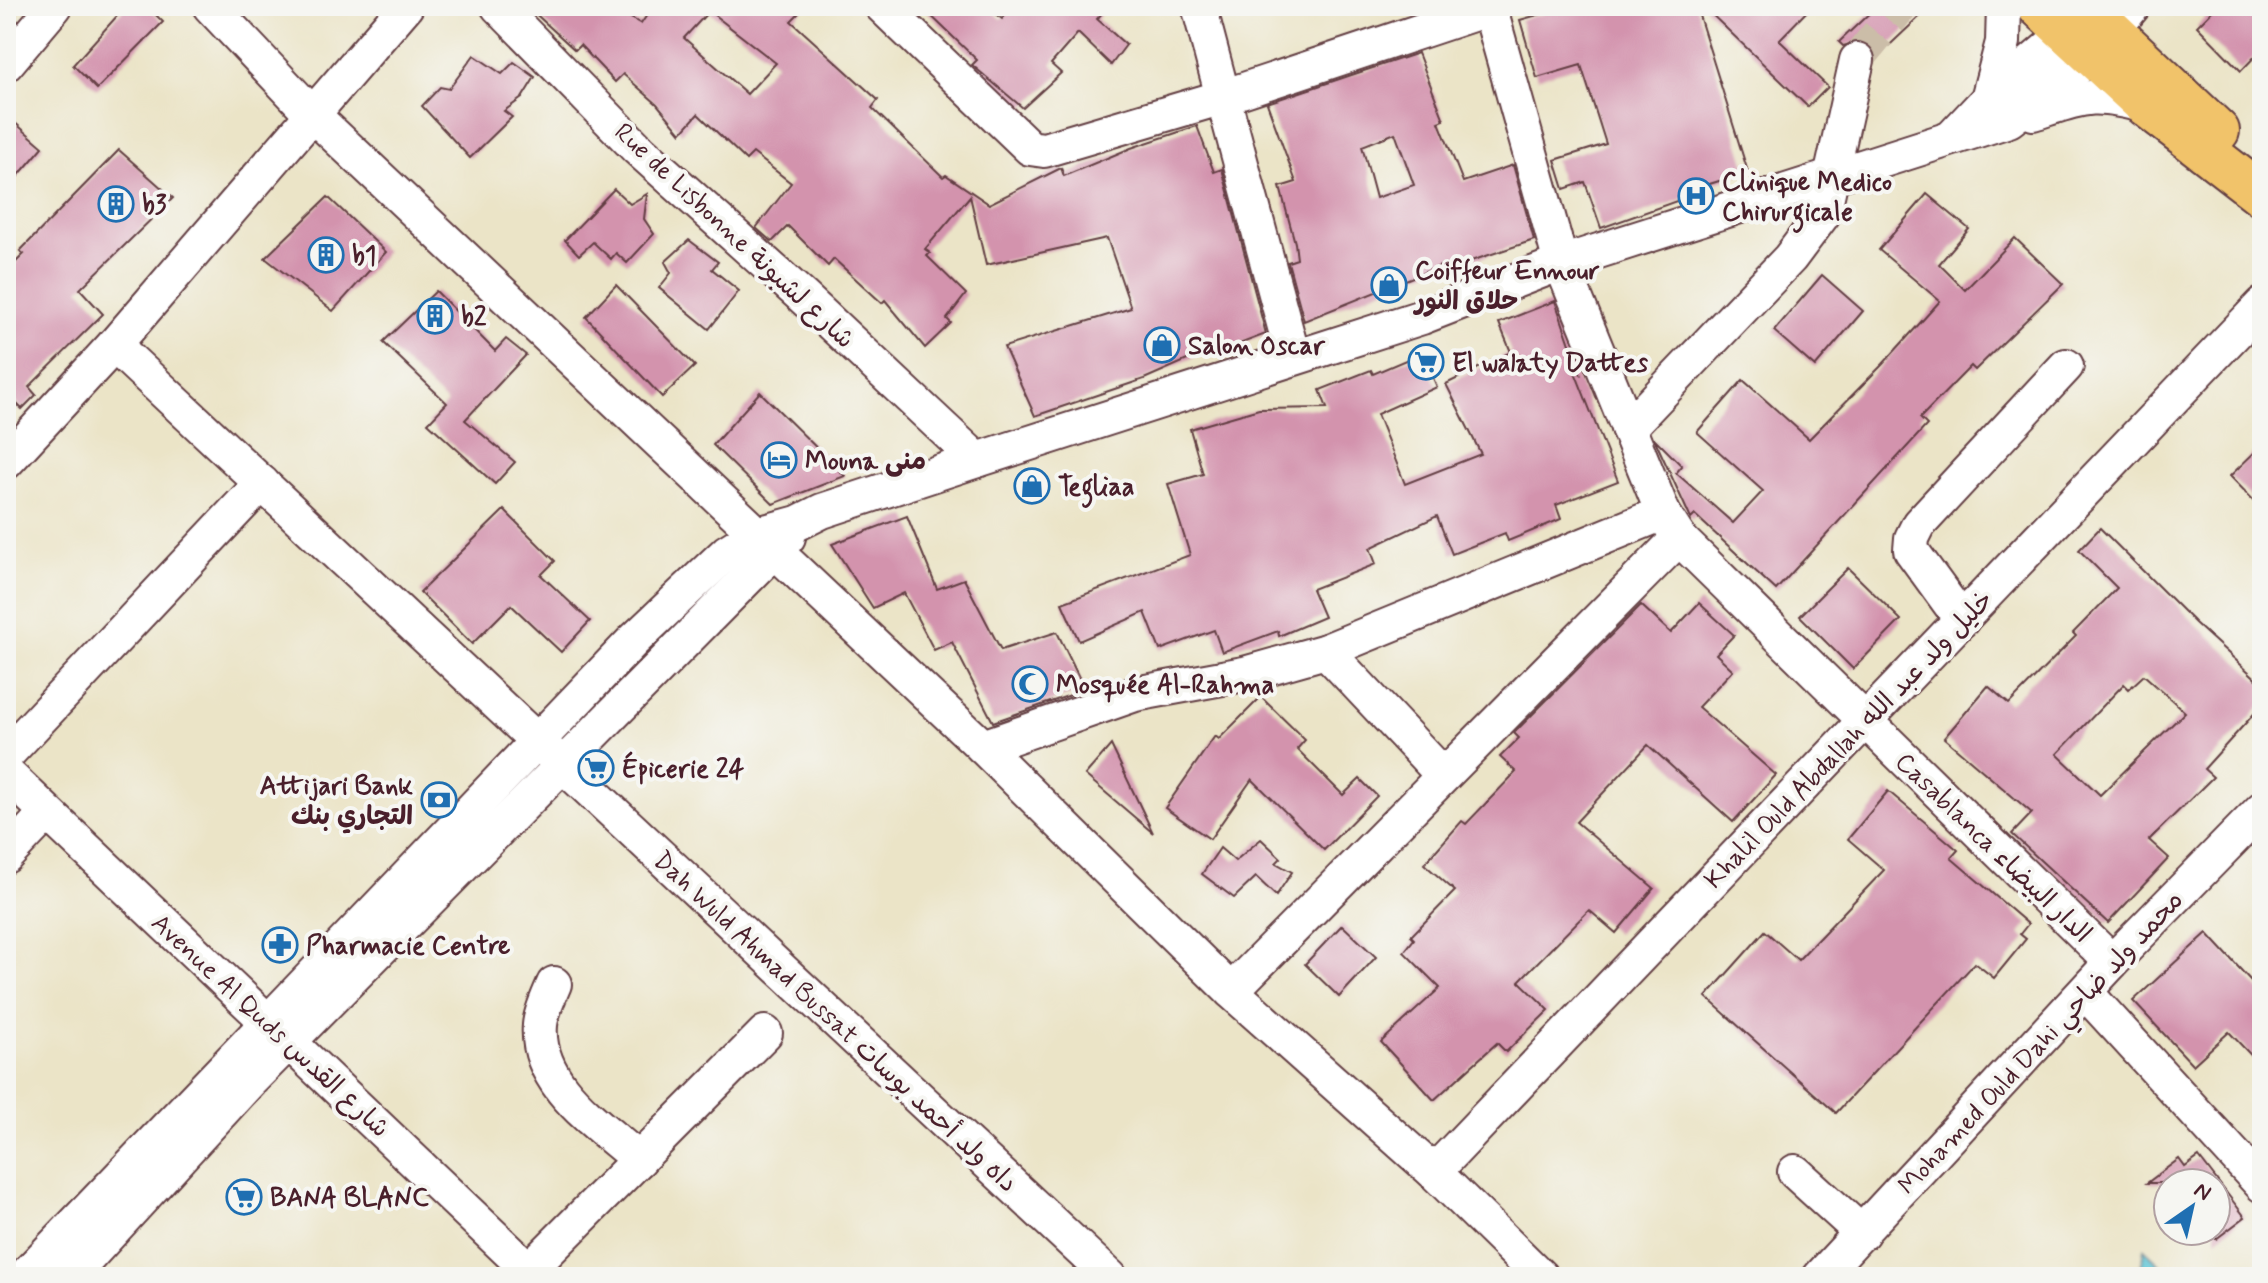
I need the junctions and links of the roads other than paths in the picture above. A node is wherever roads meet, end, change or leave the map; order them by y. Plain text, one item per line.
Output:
1 (55, 6) edge
2 (210, 6) edge
3 (406, 6) edge
4 (498, 6) edge
5 (882, 6) edge
6 (1199, 6) edge
7 (2004, 6) edge
8 (1492, 7) edge
9 (2090, 20) edge
10 (8, 55) edge
11 (1857, 60) tunnel mouth
12 (1223, 97) junction
13 (2147, 106) junction
14 (1999, 110) junction
15 (312, 114) junction
16 (1833, 176) junction
17 (2262, 179) edge
18 (2262, 195) edge
19 (1561, 263) junction
20 (2262, 305) edge
21 (114, 345) junction
22 (1293, 357) junction
23 (2066, 366) dead end
24 (1628, 428) junction
25 (977, 460) junction
26 (6, 462) edge
27 (262, 483) junction
28 (1671, 525) junction
29 (764, 544) junction
30 (1962, 620) junction
31 (1326, 651) junction
32 (1865, 722) junction
33 (539, 739) junction
34 (983, 747) junction
35 (6, 755) edge
36 (563, 764) junction
37 (6, 773) edge
38 (1443, 775) junction
39 (46, 814) junction
40 (2261, 814) edge
41 (6, 856) edge
42 (2112, 962) junction
43 (554, 984) dead end
44 (1231, 991) junction
45 (2086, 993) junction
46 (278, 1031) junction
47 (765, 1033) dead end
48 (639, 1160) junction
49 (1434, 1172) junction
50 (1795, 1172) dead end
51 (2262, 1185) edge
52 (1862, 1233) junction
53 (532, 1274) edge
54 (24, 1277) edge
55 (70, 1277) edge
56 (1110, 1277) edge
57 (1541, 1277) edge
58 (1820, 1277) edge

1 - 10 street
2 - 15 street
3 - 15 street
4 - 25 street, Rue de Lisbonne شارع لشبونة
5 - 12 street
6 - 12 street
7 - 14 street
8 - 12 street
8 - 19 street, Casablanca الدار البيضاء
9 - 13 main road
9 - 14 street
9 - 17 main road
11 - 16 street
12 - 22 street
13 - 14 street
13 - 18 main road
14 - 16 street
15 - 21 street
15 - 29 street
16 - 19 street
16 - 24 street
19 - 22 street
19 - 24 street, Casablanca الدار البيضاء
20 - 30 street, Khalil Ould Abdallah خليل ولد عبد الله
21 - 26 street
21 - 27 street, Dah Wuld Ahmad Bussat داه ولد أحمد بوسات
22 - 25 street
23 - 30 street
24 - 28 street, Casablanca الدار البيضاء
25 - 29 street
27 - 33 street, Dah Wuld Ahmad Bussat داه ولد أحمد بوسات
27 - 35 street
28 - 31 street
28 - 32 street, Casablanca الدار البيضاء
28 - 38 street
29 - 33 street
29 - 34 street
29 - 36 street
30 - 32 street, Khalil Ould Abdallah خليل ولد عبد الله
31 - 34 street
31 - 38 street
32 - 42 street, Casablanca الدار البيضاء
32 - 49 street, Khalil Ould Abdallah خليل ولد عبد الله
33 - 36 street, Dah Wuld Ahmad Bussat داه ولد أحمد بوسات
33 - 46 street
34 - 44 street
36 - 46 street
36 - 56 street, Dah Wuld Ahmad Bussat داه ولد أحمد بوسات
37 - 39 street, Avenue Al Quds شارع القدس
38 - 44 street
39 - 41 street
39 - 46 street, Avenue Al Quds شارع القدس
40 - 42 street, Mohamed Ould Dahi محمد ولد ضاحي
42 - 45 street, Mohamed Ould Dahi محمد ولد ضاحي
43 - 48 street
44 - 49 street
45 - 51 street
45 - 52 street, Mohamed Ould Dahi محمد ولد ضاحي
46 - 53 street, Avenue Al Quds شارع القدس
46 - 54 street
46 - 55 street
47 - 48 street
48 - 53 street
49 - 57 street
50 - 52 street
52 - 58 street, Mohamed Ould Dahi محمد ولد ضاحي

